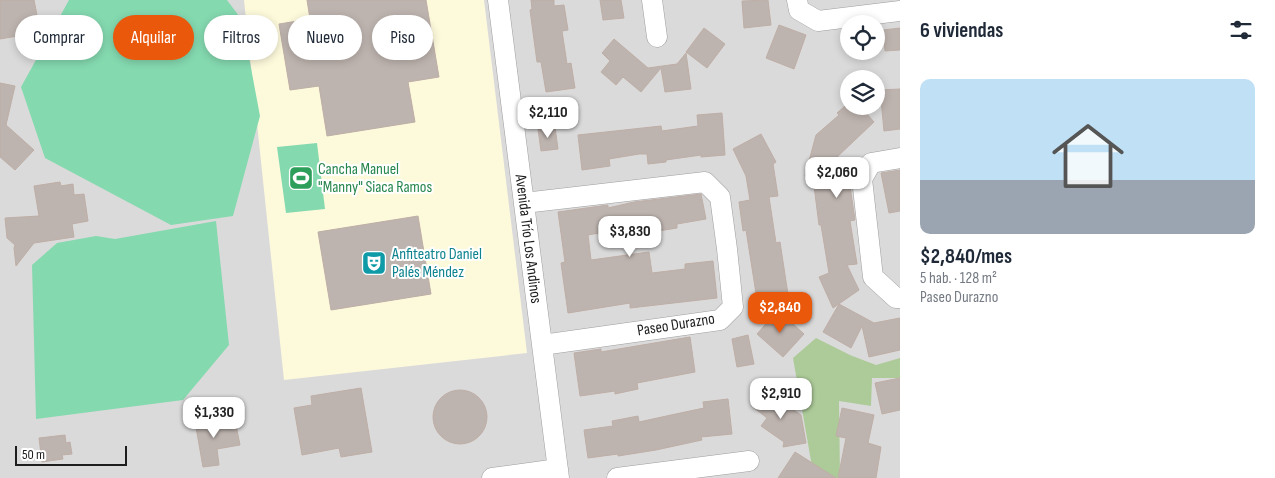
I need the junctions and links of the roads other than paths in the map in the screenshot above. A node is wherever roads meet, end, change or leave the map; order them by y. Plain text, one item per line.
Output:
1 (498, 0) edge
2 (652, 0) edge
3 (797, 0) edge
4 (900, 11) edge
5 (657, 37) dead end
6 (900, 158) edge
7 (524, 203) junction
8 (900, 298) edge
9 (542, 345) junction
10 (749, 461) dead end
11 (559, 473) edge
12 (492, 478) edge
13 (617, 478) edge

1 - 7 street, Avenida Trío Los Andinos
2 - 5 street
3 - 4 street
6 - 8 street
7 - 9 street, Avenida Trío Los Andinos
7 - 9 street, Paseo Durazno
9 - 11 street, Avenida Trío Los Andinos
10 - 13 street
11 - 12 street

